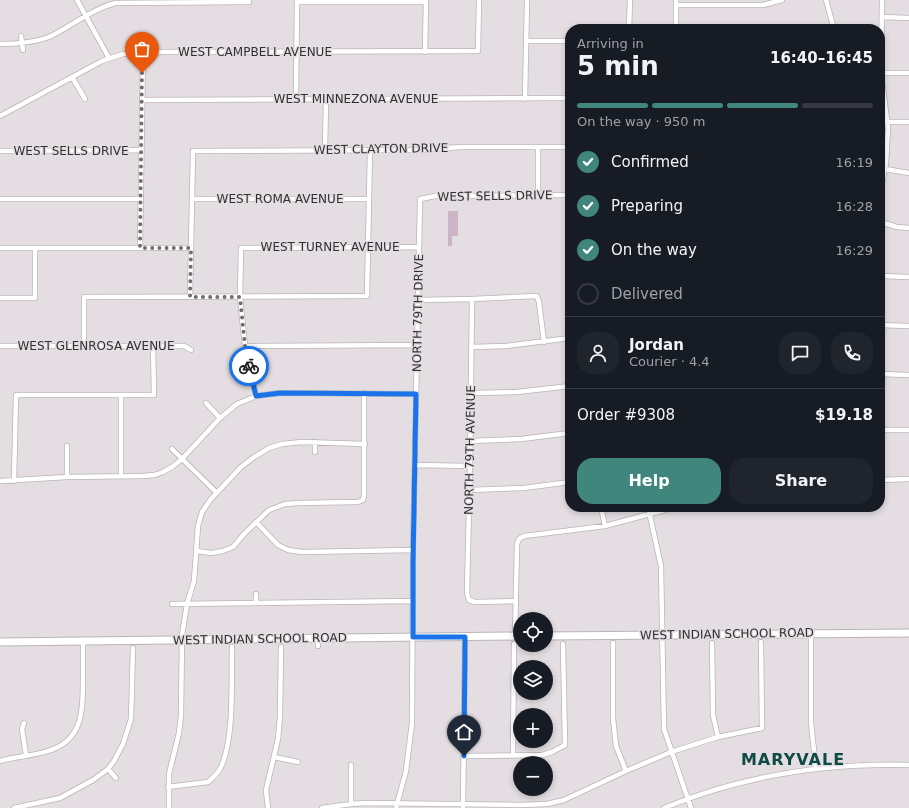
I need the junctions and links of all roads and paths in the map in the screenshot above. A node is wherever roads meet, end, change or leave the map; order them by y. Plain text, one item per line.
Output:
1 (77, 0) edge
2 (479, 0) edge
3 (526, 0) edge
4 (630, 0) edge
5 (782, 0) edge
6 (826, 0) edge
7 (882, 0) edge
8 (249, 1) edge
9 (297, 1) edge
10 (426, 1) edge
11 (676, 3) edge
12 (86, 15) junction
13 (882, 17) junction
14 (909, 18) edge
15 (630, 24) edge
16 (676, 24) edge
17 (833, 24) edge
18 (882, 24) edge
19 (21, 36) dead end
20 (526, 41) junction
21 (565, 41) edge
22 (0, 44) edge
23 (22, 44) junction
24 (23, 50) dead end
25 (143, 52) junction
26 (296, 52) junction
27 (425, 52) junction
28 (109, 58) junction
29 (885, 73) edge
30 (909, 73) edge
31 (72, 77) junction
32 (565, 98) edge
33 (86, 99) dead end
34 (296, 99) junction
35 (525, 99) junction
36 (142, 100) junction
37 (326, 100) junction
38 (885, 104) edge
39 (0, 116) edge
40 (888, 122) junction
41 (909, 122) edge
42 (538, 147) junction
43 (565, 147) edge
44 (141, 150) junction
45 (326, 150) junction
46 (370, 150) junction
47 (0, 151) edge
48 (885, 169) joint
49 (909, 173) edge
50 (565, 195) edge
51 (538, 196) junction
52 (0, 199) edge
53 (140, 199) junction
54 (192, 199) junction
55 (369, 199) junction
56 (420, 199) joint
57 (885, 223) edge
58 (909, 228) edge
59 (369, 247) junction
60 (418, 247) junction
61 (0, 248) edge
62 (35, 248) junction
63 (140, 248) junction
64 (191, 248) junction
65 (885, 276) edge
66 (909, 277) edge
67 (190, 297) junction
68 (240, 297) junction
69 (0, 298) edge
70 (472, 299) junction
71 (418, 300) junction
72 (885, 325) edge
73 (909, 326) edge
74 (565, 339) edge
75 (544, 342) junction
76 (417, 345) junction
77 (0, 346) edge
78 (153, 346) junction
79 (245, 346) junction
80 (84, 347) junction
81 (472, 347) junction
82 (191, 350) dead end
83 (885, 374) edge
84 (909, 375) edge
85 (565, 387) edge
86 (364, 393) junction
87 (471, 393) junction
88 (416, 394) junction
89 (121, 395) junction
90 (256, 396) junction
91 (206, 403) dead end
92 (220, 418) junction
93 (885, 430) edge
94 (909, 430) edge
95 (565, 434) edge
96 (470, 441) junction
97 (315, 442) junction
98 (365, 444) junction
99 (67, 446) dead end
100 (172, 449) dead end
101 (315, 452) dead end
102 (182, 459) junction
103 (416, 465) junction
104 (470, 466) junction
105 (122, 475) junction
106 (67, 477) junction
107 (909, 479) edge
108 (885, 480) edge
109 (0, 481) edge
110 (14, 481) junction
111 (565, 483) edge
112 (469, 490) junction
113 (217, 493) junction
114 (602, 512) edge
115 (657, 512) edge
116 (650, 514) junction
117 (256, 522) junction
118 (605, 526) junction
119 (413, 550) junction
120 (197, 551) junction
121 (256, 594) dead end
122 (412, 601) junction
123 (516, 601) junction
124 (256, 602) junction
125 (172, 604) dead end
126 (187, 604) junction
127 (517, 612) edge
128 (811, 633) junction
129 (909, 633) edge
130 (662, 635) junction
131 (513, 636) edge
132 (553, 636) edge
133 (413, 637) junction
134 (465, 637) junction
135 (318, 638) junction
136 (83, 640) junction
137 (181, 640) junction
138 (0, 642) edge
139 (761, 642) dead end
140 (712, 643) dead end
141 (563, 644) dead end
142 (613, 644) dead end
143 (318, 646) dead end
144 (232, 647) dead end
145 (281, 647) dead end
146 (133, 648) dead end
147 (514, 652) edge
148 (24, 723) dead end
149 (718, 737) junction
150 (671, 752) junction
151 (26, 755) junction
152 (274, 756) junction
153 (464, 756) junction
154 (513, 756) junction
155 (0, 761) edge
156 (298, 762) dead end
157 (351, 765) dead end
158 (909, 765) edge
159 (108, 769) junction
160 (816, 769) junction
161 (626, 771) junction
162 (116, 778) dead end
163 (168, 788) junction
164 (688, 799) junction
165 (351, 804) junction
166 (396, 806) edge
167 (463, 806) edge
168 (14, 808) edge
169 (169, 808) edge
170 (268, 808) edge
171 (322, 808) edge
172 (664, 808) edge
173 (691, 808) edge

1 - 12 street
2 - 27 street, WEST CAMPBELL AVENUE
3 - 20 street
4 - 15 street
5 - 11 street
6 - 17 street
7 - 13 street
8 - 12 street
9 - 10 street
9 - 26 street
10 - 27 street
11 - 16 street
12 - 23 street
12 - 28 street
13 - 14 street
13 - 18 street
19 - 23 street
20 - 21 street
20 - 35 street
22 - 23 street
23 - 24 street
25 - 26 street, WEST CAMPBELL AVENUE
25 - 28 street, WEST CAMPBELL AVENUE
25 - 36 street
26 - 27 street, WEST CAMPBELL AVENUE
26 - 34 street
28 - 31 street, WEST CAMPBELL AVENUE
29 - 30 street
31 - 33 street
31 - 39 street, WEST CAMPBELL AVENUE
32 - 35 street, WEST MINNEZONA AVENUE
34 - 36 street, WEST MINNEZONA AVENUE
34 - 37 street, WEST MINNEZONA AVENUE
35 - 37 street, WEST MINNEZONA AVENUE
36 - 44 street
37 - 45 street
38 - 40 street
40 - 41 street
40 - 48 street
42 - 43 street, WEST CLAYTON DRIVE
42 - 46 street, WEST CLAYTON DRIVE
42 - 51 street
44 - 47 street, WEST SELLS DRIVE
44 - 53 street
45 - 46 street, WEST CLAYTON DRIVE
45 - 54 street, WEST CLAYTON DRIVE
46 - 55 street
48 - 49 street
50 - 51 street, WEST SELLS DRIVE
51 - 56 street, WEST SELLS DRIVE
52 - 53 street
53 - 63 street
54 - 55 street, WEST ROMA AVENUE
54 - 64 street
55 - 59 street
56 - 60 street, NORTH 79TH DRIVE
57 - 58 street
59 - 60 street, WEST TURNEY AVENUE
59 - 68 street
59 - 68 street, WEST TURNEY AVENUE
60 - 71 street, NORTH 79TH DRIVE
61 - 62 street
62 - 63 street
62 - 69 street
63 - 64 street
64 - 67 street
65 - 66 street
67 - 68 street
67 - 80 street
68 - 79 street
70 - 71 street
70 - 75 street
70 - 81 street, NORTH 79TH AVENUE
71 - 76 street, NORTH 79TH DRIVE
72 - 73 street
74 - 75 street
75 - 81 street
76 - 79 street
76 - 88 street, NORTH 79TH DRIVE
77 - 80 street, WEST GLENROSA AVENUE
78 - 80 street, WEST GLENROSA AVENUE
78 - 82 street, WEST GLENROSA AVENUE
78 - 89 street
79 - 90 street
81 - 87 street, NORTH 79TH AVENUE
83 - 84 street
85 - 87 street
86 - 88 street
86 - 90 street
86 - 98 street
87 - 96 street, NORTH 79TH AVENUE
88 - 103 street, NORTH 79TH DRIVE
89 - 105 street
89 - 110 street
90 - 92 street
91 - 92 street
92 - 102 street
93 - 94 street
95 - 96 street
96 - 104 street, NORTH 79TH AVENUE
97 - 98 street
97 - 101 street
97 - 113 street
98 - 117 street
99 - 106 street
100 - 102 street
102 - 105 street
102 - 113 street
103 - 104 street
103 - 119 street, NORTH 79TH DRIVE
104 - 112 street, NORTH 79TH AVENUE
105 - 106 street
106 - 110 street
107 - 108 street
109 - 110 street
111 - 112 street
112 - 123 street, NORTH 79TH AVENUE
113 - 120 street
114 - 118 street
115 - 116 street
116 - 118 street
116 - 130 street
117 - 119 street
117 - 120 street
118 - 123 street
119 - 122 street, NORTH 79TH DRIVE
120 - 126 street
121 - 124 street
122 - 124 street
122 - 133 street, NORTH 79TH DRIVE
123 - 127 street
124 - 126 street
125 - 126 street
126 - 137 street
128 - 129 main road, WEST INDIAN SCHOOL ROAD
128 - 130 main road, WEST INDIAN SCHOOL ROAD
128 - 160 street
130 - 132 main road, WEST INDIAN SCHOOL ROAD
130 - 150 street
131 - 134 main road, WEST INDIAN SCHOOL ROAD
133 - 134 main road, WEST INDIAN SCHOOL ROAD
133 - 135 main road, WEST INDIAN SCHOOL ROAD
133 - 166 street, NORTH 79TH DRIVE
134 - 153 street
135 - 137 main road, WEST INDIAN SCHOOL ROAD
135 - 143 street
136 - 137 main road, WEST INDIAN SCHOOL ROAD
136 - 138 main road, WEST INDIAN SCHOOL ROAD
136 - 151 street
137 - 163 street
139 - 149 street
140 - 149 street
141 - 154 street
142 - 161 street
144 - 163 street
145 - 152 street
146 - 159 street
147 - 154 street
148 - 151 street
149 - 150 street
150 - 161 street
150 - 164 street
151 - 155 street
152 - 156 street
152 - 170 street
153 - 154 street
153 - 167 street
157 - 165 street
158 - 160 street
159 - 162 street
159 - 168 street
160 - 164 street
161 - 167 street
163 - 169 street
164 - 172 street
164 - 173 street
165 - 166 street
165 - 171 street
166 - 167 street

